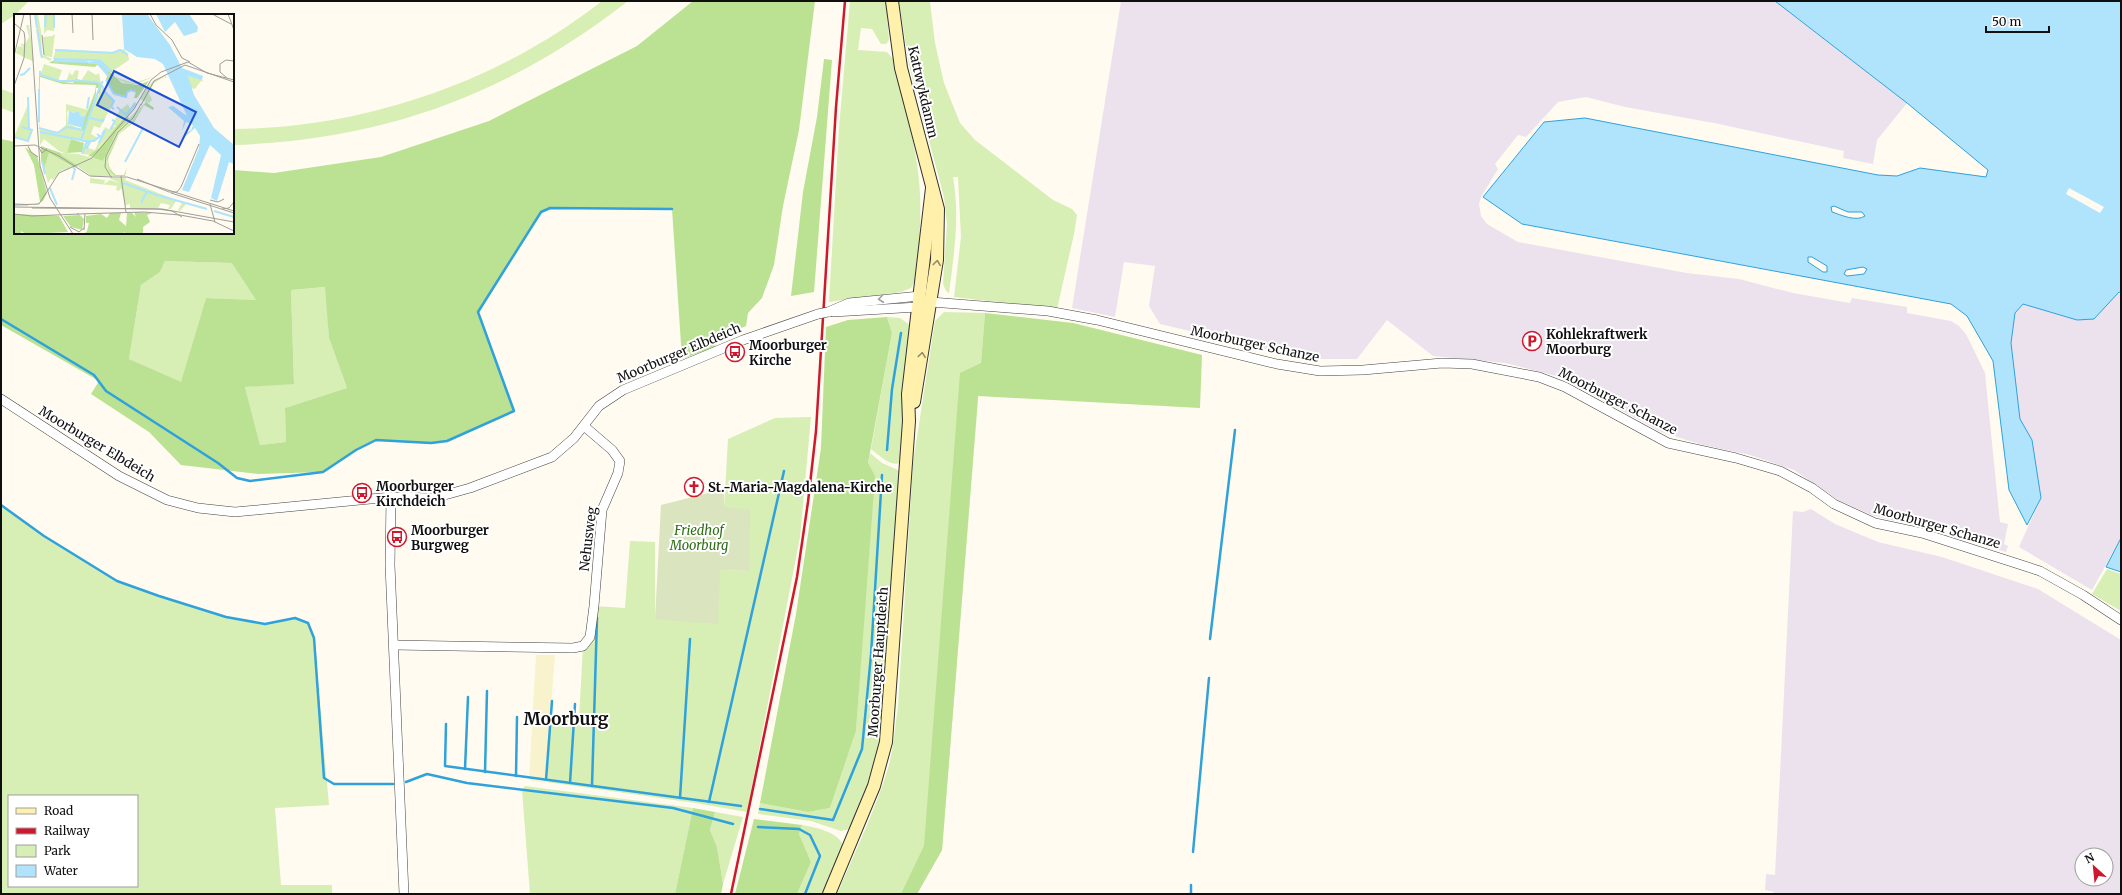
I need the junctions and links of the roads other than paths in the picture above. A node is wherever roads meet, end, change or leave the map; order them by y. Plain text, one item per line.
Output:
1 (892, 1) edge
2 (932, 188) junction
3 (919, 302) junction
4 (931, 302) junction
5 (1, 399) edge
6 (909, 421) junction
7 (584, 426) junction
8 (391, 498) junction
9 (2121, 620) edge
10 (394, 645) junction
11 (404, 894) edge
12 (829, 894) edge

1 - 2 main road, Kattwykdamm
2 - 3 main road, Kattwykdamm
4 -> 2 main road, Kattwykdamm
3 - 4 main road
3 - 6 main road, Moorburger Hauptdeich
3 - 7 street, Moorburger Elbdeich, bridge
6 -> 4 main road, Moorburger Hauptdeich
4 - 9 street, Moorburger Schanze
5 - 8 street, Moorburger Elbdeich
6 - 12 main road, Moorburger Hauptdeich
7 - 8 street, Moorburger Elbdeich
7 - 10 street, Nehusweg
8 - 10 street
10 - 11 street

